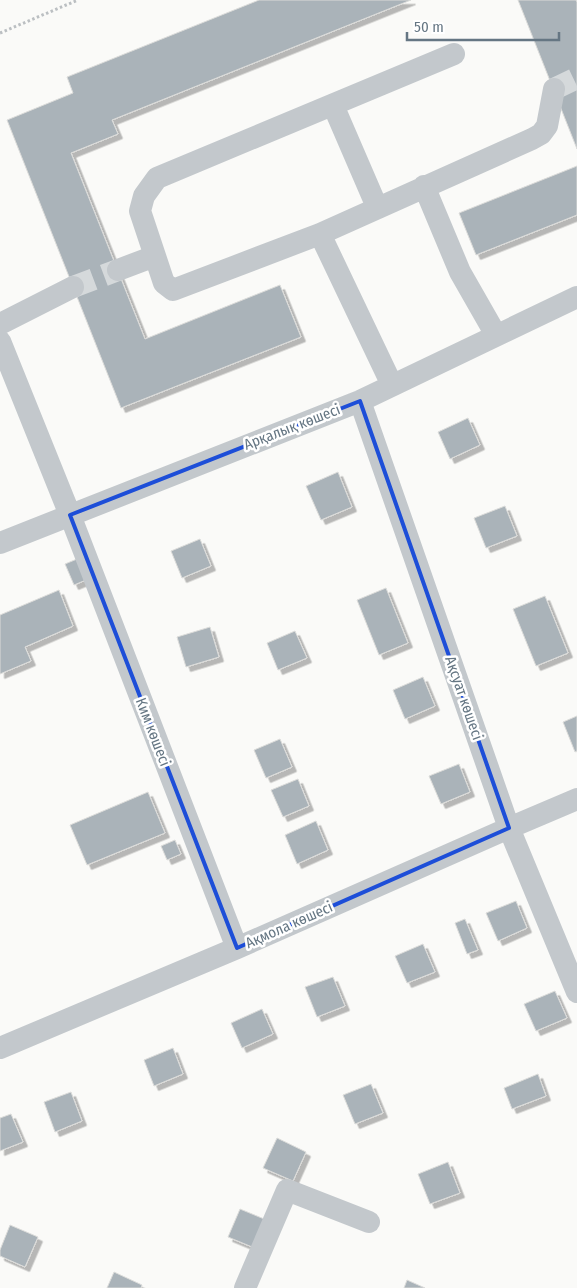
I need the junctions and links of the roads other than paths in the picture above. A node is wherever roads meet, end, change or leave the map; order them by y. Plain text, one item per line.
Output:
1 (454, 54) dead end
2 (554, 89) dead end
3 (333, 105) junction
4 (424, 186) junction
5 (377, 207) junction
6 (320, 234) junction
7 (155, 256) junction
8 (118, 270) tunnel mouth
9 (73, 287) tunnel mouth
10 (577, 297) edge
11 (0, 324) edge
12 (496, 335) junction
13 (0, 341) edge
14 (392, 385) junction
15 (360, 400) junction
16 (70, 515) junction
17 (0, 543) edge
18 (577, 800) edge
19 (509, 828) junction
20 (237, 948) junction
21 (577, 992) edge
22 (0, 1048) edge
23 (369, 1222) dead end
24 (245, 1288) edge

1 - 3 street
2 - 4 street
3 - 5 street
3 - 7 street
4 - 5 street
4 - 12 street
5 - 6 street
6 - 7 street
6 - 14 street
7 - 8 street
9 - 11 street
10 - 12 street, Арқалық көшесі
12 - 14 street, Арқалық көшесі
13 - 16 street, Ким көшесі
14 - 15 street, Арқалық көшесі
15 - 16 street, Арқалық көшесі
15 - 19 street, Ақсуат көшесі
16 - 17 street, Арқалық көшесі
16 - 20 street, Ким көшесі
18 - 19 street, Ақмола көшесі
19 - 20 street, Ақмола көшесі
19 - 21 street, Ақсуат көшесі
20 - 22 street, Ақмола көшесі
23 - 24 street

